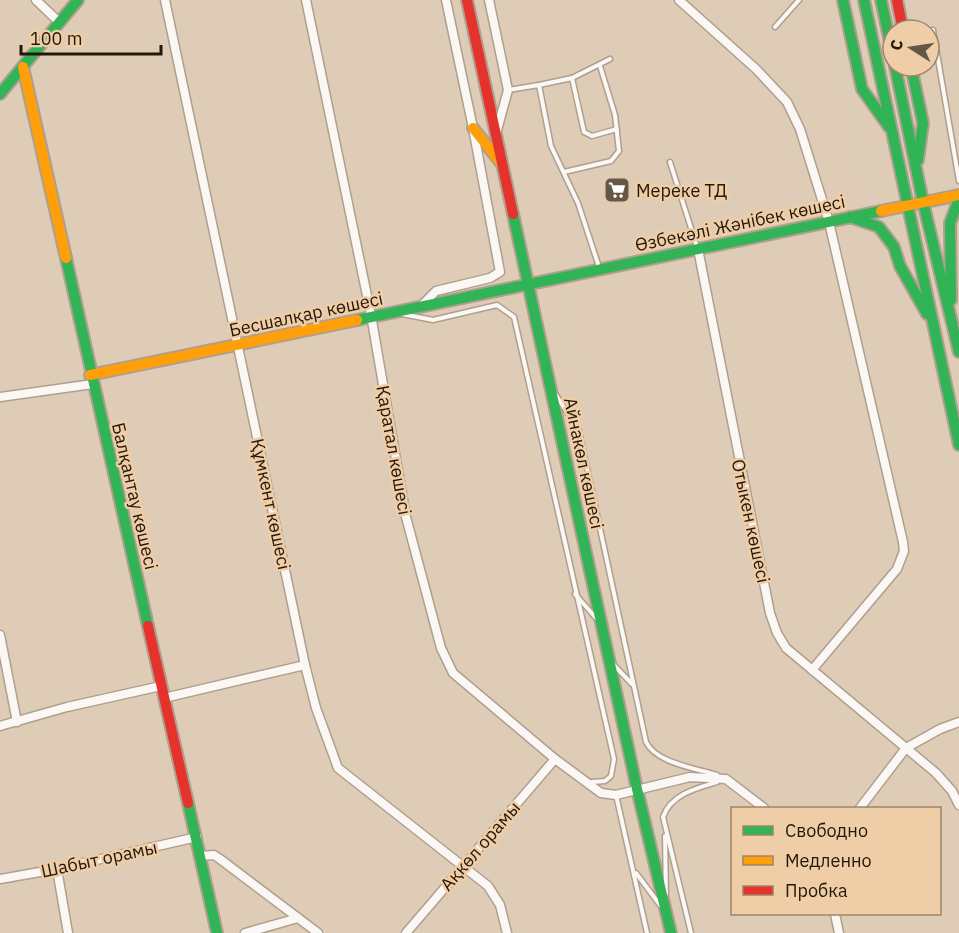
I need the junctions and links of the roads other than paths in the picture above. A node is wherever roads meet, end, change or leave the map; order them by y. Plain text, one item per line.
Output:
1 (36, 0) edge
2 (78, 0) edge
3 (165, 0) edge
4 (306, 0) edge
5 (446, 0) edge
6 (467, 0) edge
7 (489, 0) edge
8 (679, 0) edge
9 (799, 0) edge
10 (843, 0) edge
11 (864, 0) edge
12 (881, 0) edge
13 (897, 0) edge
14 (885, 18) edge
15 (901, 18) edge
16 (59, 22) junction
17 (774, 27) dead end
18 (610, 59) dead end
19 (600, 66) junction
20 (23, 67) junction
21 (941, 76) edge
22 (572, 78) junction
23 (898, 78) edge
24 (913, 78) edge
25 (539, 85) junction
26 (508, 90) junction
27 (0, 94) edge
28 (473, 128) junction
29 (617, 129) junction
30 (893, 132) junction
31 (496, 134) junction
32 (670, 162) dead end
33 (503, 165) junction
34 (917, 170) junction
35 (564, 172) junction
36 (959, 181) edge
37 (959, 197) edge
38 (923, 202) junction
39 (908, 206) junction
40 (846, 216) junction
41 (829, 222) junction
42 (698, 249) junction
43 (600, 270) junction
44 (529, 285) junction
45 (419, 308) junction
46 (395, 313) junction
47 (371, 315) junction
48 (950, 315) junction
49 (932, 321) junction
50 (238, 345) junction
51 (959, 352) edge
52 (92, 379) junction
53 (551, 387) junction
54 (0, 397) edge
55 (959, 445) edge
56 (575, 594) junction
57 (602, 624) junction
58 (0, 635) edge
59 (610, 660) junction
60 (305, 665) junction
61 (812, 670) junction
62 (633, 684) junction
63 (161, 686) junction
64 (164, 698) junction
65 (959, 722) edge
66 (17, 723) junction
67 (0, 726) edge
68 (906, 748) junction
69 (555, 759) junction
70 (726, 779) junction
71 (586, 781) junction
72 (637, 789) junction
73 (616, 795) junction
74 (959, 805) edge
75 (763, 807) edge
76 (861, 807) edge
77 (665, 829) junction
78 (197, 837) junction
79 (201, 856) junction
80 (463, 866) junction
81 (57, 869) junction
82 (634, 870) junction
83 (0, 879) edge
84 (666, 913) junction
85 (835, 915) edge
86 (298, 918) junction
87 (68, 933) edge
88 (217, 933) edge
89 (245, 933) edge
90 (318, 933) edge
91 (406, 933) edge
92 (507, 933) edge
93 (647, 933) edge
94 (671, 933) edge
95 (691, 933) edge
96 (839, 933) edge

1 - 16 street
2 - 16 main road
3 - 50 street, Құмкент көшесі
4 - 47 street, Қаратал көшесі
5 - 28 street
6 - 31 main road, Айнакөл көшесі
7 - 26 street
8 - 41 street
9 - 17 lane
10 - 30 main road
11 - 30 main road
12 - 14 main road
13 - 15 main road
16 - 20 main road
18 - 19 lane
19 - 22 lane
19 - 29 lane
20 - 27 main road
20 - 52 main road, Балқантау көшесі
21 - 36 lane
22 - 25 lane
22 - 29 lane
23 - 34 main road
24 - 34 main road
25 - 26 lane
25 - 35 lane
26 - 31 street
28 - 33 main road
28 - 45 street
29 - 35 lane
30 - 39 main road
31 - 33 main road, Айнакөл көшесі
32 - 42 lane, Отыкен көшесі
33 - 44 main road, Айнакөл көшесі
34 - 38 main road
35 - 43 lane
37 - 38 main road, Өзбекәлі Жәнібек көшесі
37 - 48 main road
38 - 39 main road, Өзбекәлі Жәнібек көшесі
38 - 48 main road
39 - 40 main road, Өзбекәлі Жәнібек көшесі
39 - 49 main road
40 - 41 main road, Өзбекәлі Жәнібек көшесі
40 - 49 main road
41 - 42 main road, Өзбекәлі Жәнібек көшесі
41 - 61 street
42 - 43 main road, Өзбекәлі Жәнібек көшесі
42 - 61 street, Отыкен көшесі
43 - 44 main road, Өзбекәлі Жәнібек көшесі
44 - 45 main road, Бесшалқар көшесі
44 - 53 main road, Айнакөл көшесі
45 - 46 main road, Бесшалқар көшесі
46 - 47 main road, Бесшалқар көшесі
46 - 56 lane
47 - 50 main road, Бесшалқар көшесі
47 - 69 street, Қаратал көшесі
48 - 51 main road
49 - 55 main road
50 - 52 main road, Бесшалқар көшесі
50 - 60 street, Құмкент көшесі
52 - 54 street
52 - 63 main road, Балқантау көшесі
53 - 57 main road, Айнакөл көшесі
53 - 62 lane
56 - 57 lane
56 - 71 lane
57 - 59 main road, Айнакөл көшесі
58 - 66 street
59 - 62 lane
59 - 72 main road, Айнакөл көшесі
60 - 64 street
60 - 80 street, Құмкент көшесі
61 - 68 street, Отыкен көшесі
62 - 70 lane
63 - 64 main road, Балқантау көшесі
63 - 66 street
64 - 78 main road, Балқантау көшесі
65 - 68 street
66 - 67 street
68 - 74 street, Отыкен көшесі
68 - 76 street
69 - 71 street, Қаратал көшесі
69 - 80 street, Ақкөл орамы
70 - 72 street
70 - 75 street
70 - 77 lane
71 - 73 street, Қаратал көшесі
72 - 73 street
72 - 84 main road, Айнакөл көшесі
73 - 82 lane
77 - 84 lane
77 - 95 lane
78 - 79 main road, Балқантау көшесі
78 - 81 street, Шабыт орамы
79 - 86 street
79 - 88 main road, Балқантау көшесі
80 - 91 street, Ақкөл орамы
80 - 92 street, Құмкент көшесі
81 - 83 street, Шабыт орамы
81 - 87 street
82 - 84 lane
82 - 93 lane
84 - 94 main road, Айнакөл көшесі
85 - 96 street
86 - 89 street
86 - 90 street

